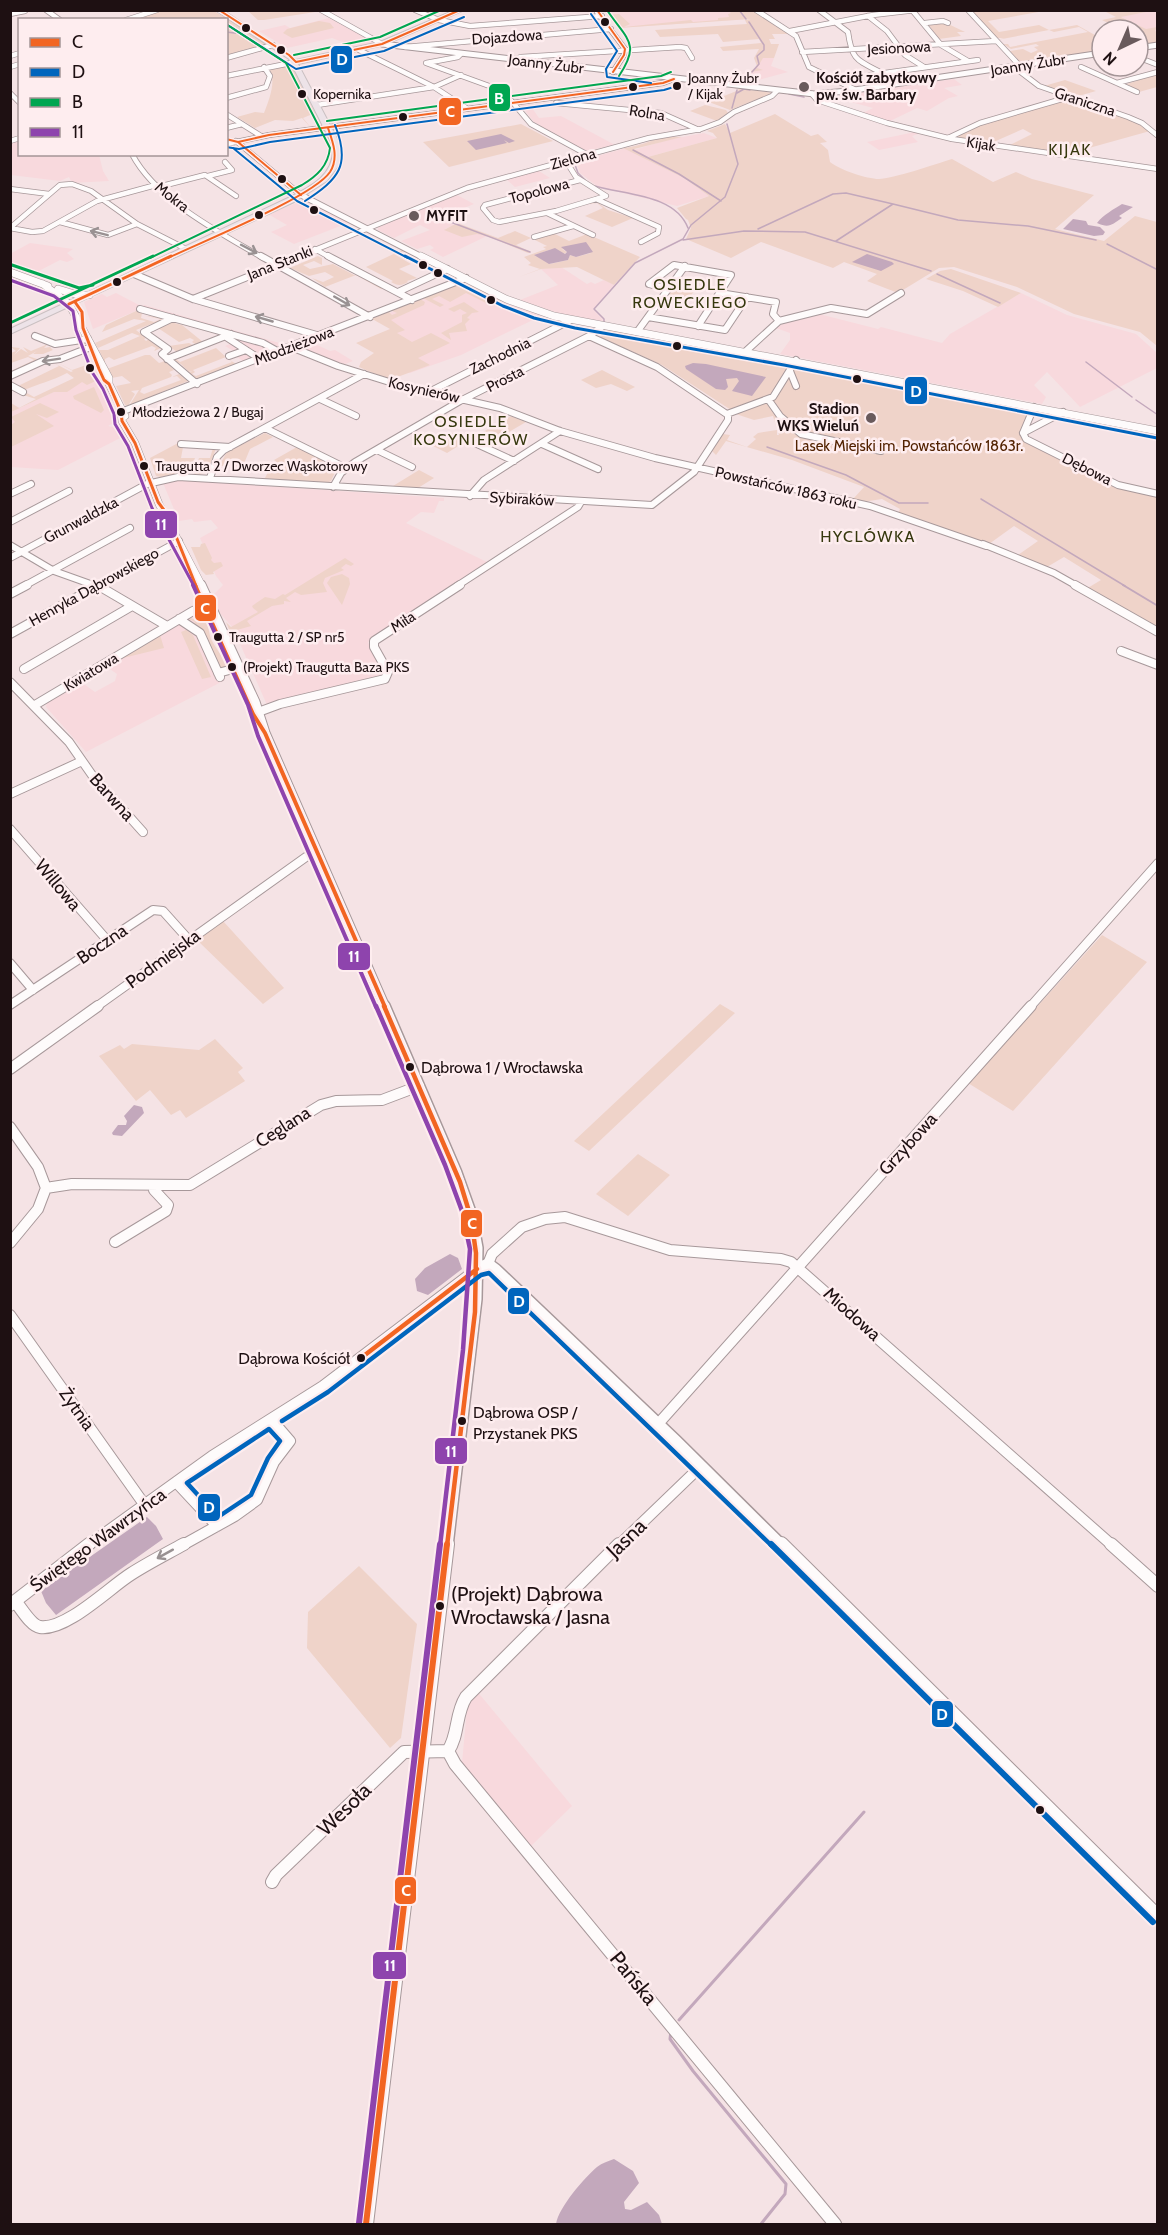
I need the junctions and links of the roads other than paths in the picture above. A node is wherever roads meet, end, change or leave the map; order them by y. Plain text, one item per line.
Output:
1 (25, 10) edge
2 (62, 10) edge
3 (218, 10) edge
4 (321, 10) edge
5 (415, 10) edge
6 (460, 10) edge
7 (597, 10) edge
8 (756, 10) edge
9 (819, 10) edge
10 (968, 10) edge
11 (155, 11) edge
12 (913, 11) edge
13 (48, 12) edge
14 (10, 14) edge
15 (602, 16) junction
16 (868, 16) junction
17 (132, 18) edge
18 (439, 20) junction
19 (837, 22) junction
20 (925, 23) junction
21 (948, 23) dead end
22 (611, 29) junction
23 (790, 31) junction
24 (996, 41) junction
25 (382, 44) junction
26 (273, 45) junction
27 (941, 45) junction
28 (404, 47) junction
29 (899, 48) junction
30 (359, 50) junction
31 (851, 50) junction
32 (625, 51) junction
33 (802, 52) junction
34 (461, 54) junction
35 (1090, 55) edge
36 (228, 56) edge
37 (692, 58) dead end
38 (511, 60) junction
39 (978, 60) dead end
40 (968, 61) junction
41 (296, 62) junction
42 (880, 64) dead end
43 (1017, 66) junction
44 (264, 67) junction
45 (868, 67) junction
46 (924, 67) junction
47 (1081, 67) dead end
48 (613, 72) junction
49 (1158, 72) edge
50 (882, 74) junction
51 (460, 75) junction
52 (870, 75) dead end
53 (228, 76) edge
54 (674, 79) junction
55 (1118, 83) junction
56 (434, 87) junction
57 (856, 90) junction
58 (777, 91) junction
59 (1137, 92) dead end
60 (812, 94) junction
61 (228, 97) edge
62 (551, 97) junction
63 (1069, 97) junction
64 (514, 102) junction
65 (556, 103) junction
66 (317, 105) junction
67 (466, 108) junction
68 (562, 108) dead end
69 (228, 115) edge
70 (242, 124) junction
71 (228, 128) edge
72 (328, 128) junction
73 (699, 130) junction
74 (261, 136) junction
75 (1158, 136) edge
76 (948, 138) junction
77 (228, 141) edge
78 (238, 142) junction
79 (588, 155) junction
80 (133, 156) edge
81 (566, 161) junction
82 (225, 162) dead end
83 (1158, 169) edge
84 (208, 176) junction
85 (580, 180) junction
86 (157, 186) junction
87 (10, 189) edge
88 (298, 191) junction
89 (49, 194) junction
90 (236, 196) dead end
91 (102, 199) junction
92 (596, 199) junction
93 (547, 213) junction
94 (60, 222) junction
95 (137, 224) junction
96 (573, 226) junction
97 (10, 228) edge
98 (368, 229) junction
99 (220, 233) junction
100 (593, 235) dead end
101 (534, 237) dead end
102 (641, 242) dead end
103 (186, 249) junction
104 (315, 249) junction
105 (278, 264) junction
106 (685, 266) junction
107 (447, 269) junction
108 (10, 272) edge
109 (134, 274) junction
110 (466, 278) junction
111 (43, 284) junction
112 (58, 289) junction
113 (668, 289) junction
114 (398, 292) junction
115 (720, 293) junction
116 (901, 293) dead end
117 (89, 296) junction
118 (747, 297) junction
119 (193, 299) junction
120 (412, 300) junction
121 (72, 303) junction
122 (140, 309) dead end
123 (370, 316) junction
124 (648, 317) junction
125 (173, 318) junction
126 (570, 320) junction
127 (779, 321) junction
128 (603, 326) junction
129 (698, 326) junction
130 (10, 332) edge
131 (637, 332) junction
132 (35, 336) dead end
133 (228, 336) junction
134 (320, 336) junction
135 (589, 336) junction
136 (88, 339) junction
137 (92, 347) junction
138 (291, 347) junction
139 (246, 350) junction
140 (746, 351) junction
141 (279, 352) junction
142 (167, 359) junction
143 (260, 359) junction
144 (796, 360) junction
145 (246, 365) junction
146 (790, 371) junction
147 (364, 374) junction
148 (10, 376) edge
149 (197, 384) junction
150 (10, 385) edge
151 (796, 386) dead end
152 (23, 392) dead end
153 (429, 392) junction
154 (320, 399) junction
155 (768, 399) junction
156 (464, 400) junction
157 (1034, 407) junction
158 (121, 412) junction
159 (1063, 412) junction
160 (727, 414) junction
161 (357, 416) dead end
162 (265, 428) junction
163 (560, 431) junction
164 (1158, 431) edge
165 (1023, 433) junction
166 (475, 442) dead end
167 (181, 444) dead end
168 (542, 444) junction
169 (230, 447) junction
170 (377, 450) junction
171 (881, 451) dead end
172 (514, 460) junction
173 (412, 467) dead end
174 (346, 468) junction
175 (698, 468) junction
176 (598, 469) dead end
177 (210, 478) junction
178 (152, 482) junction
179 (31, 484) dead end
180 (333, 487) junction
181 (69, 491) dead end
182 (10, 494) edge
183 (1158, 494) edge
184 (470, 496) junction
185 (581, 502) junction
186 (10, 522) edge
187 (130, 528) dead end
188 (179, 541) junction
189 (10, 544) edge
190 (22, 552) junction
191 (10, 558) edge
192 (54, 570) junction
193 (96, 586) junction
194 (10, 594) edge
195 (208, 605) junction
196 (132, 606) junction
197 (179, 619) junction
198 (167, 626) junction
199 (1158, 632) edge
200 (10, 634) edge
201 (1121, 651) dead end
202 (1158, 665) edge
203 (24, 669) dead end
204 (233, 669) junction
205 (10, 682) edge
206 (35, 705) junction
207 (256, 711) junction
208 (82, 761) junction
209 (10, 794) edge
210 (10, 829) edge
211 (143, 831) dead end
212 (318, 853) junction
213 (1158, 863) edge
214 (107, 940) junction
215 (189, 940) junction
216 (10, 963) edge
217 (33, 990) junction
218 (10, 1005) edge
219 (10, 1069) edge
220 (419, 1086) junction
221 (10, 1127) edge
222 (155, 1185) junction
223 (46, 1188) junction
224 (115, 1242) dead end
225 (10, 1243) edge
226 (483, 1267) junction
227 (798, 1267) junction
228 (10, 1315) edge
229 (271, 1419) junction
230 (658, 1424) junction
231 (701, 1466) junction
232 (176, 1482) junction
233 (144, 1504) junction
234 (217, 1526) junction
235 (1158, 1586) edge
236 (13, 1603) edge
237 (448, 1751) junction
238 (423, 1752) junction
239 (272, 1882) dead end
240 (1158, 1917) edge
241 (366, 2224) edge
242 (835, 2224) edge

1 - 14 street
2 - 13 street
3 - 26 main road
4 - 25 street
5 - 18 street
6 - 18 main road
7 - 15 street
8 - 23 street
9 - 19 street
10 - 24 street, Graniczna
11 - 17 street
12 - 16 street
12 - 20 street
15 - 18 street
15 - 22 street
16 - 19 street
16 - 29 street
18 - 25 main road
19 - 23 street
19 - 31 street
20 - 21 street
20 - 27 street
22 - 28 street, Dojazdowa
22 - 32 street
23 - 33 street
24 - 27 street, Jesionowa
24 - 43 street, Graniczna
25 - 28 street, Joanny Żubr
25 - 30 main road
26 - 36 street
26 - 41 main road
27 - 29 street, Jesionowa
27 - 40 street
28 - 34 street, Joanny Żubr
29 - 31 street, Jesionowa
29 - 46 street
30 - 41 main road
30 - 56 street
31 - 33 street, Jesionowa
31 - 45 street
32 - 37 street
32 - 38 street
32 - 48 street
33 - 57 street
34 - 38 street, Joanny Żubr
34 - 51 street
35 - 43 street, Joanny Żubr
38 - 48 street, Joanny Żubr
39 - 40 street
40 - 46 street
41 - 44 street
41 - 66 main road
42 - 45 street
43 - 57 street, Joanny Żubr
43 - 63 street, Graniczna
44 - 53 street
44 - 61 street
45 - 50 street
46 - 50 street
47 - 55 street
48 - 54 street, Joanny Żubr
49 - 55 street
50 - 52 street
51 - 56 street
51 - 64 street
54 - 58 street, Joanny Żubr
54 - 62 street
55 - 59 street
56 - 66 street
56 - 67 street
57 - 60 street, Joanny Żubr
58 - 60 street, Joanny Żubr
58 - 73 street, Zielona
60 - 76 street, Kijak
62 - 64 street
62 - 65 street
63 - 75 street, Graniczna
63 - 76 street
64 - 67 street
64 - 79 street
65 - 68 street
65 - 73 street, Rolna
66 - 72 main road
67 - 72 street
69 - 70 street
70 - 71 street
70 - 74 street
70 - 78 street
72 - 74 street
72 - 88 main road
73 - 79 street, Zielona
74 - 78 street
76 - 83 street, Kijak
77 - 78 street
78 - 88 street
79 - 81 street, Zielona
80 - 86 street, Mokra
81 - 85 street, Topolowa
81 - 98 street, Zielona
82 - 84 street
84 - 86 street
84 - 90 street
85 - 92 street
85 - 93 street, Topolowa
86 - 91 street
86 - 99 street, Mokra
87 - 89 street
88 - 98 street
88 - 99 main road
89 - 91 street
89 - 97 street
91 - 94 street
91 - 95 street
92 - 93 street
92 - 102 street
93 - 96 street
95 -> 94 street
94 - 97 street
95 - 103 street
96 - 100 street
96 - 101 street
98 - 104 street, Jana Stanki
98 - 107 street
99 - 103 main road
99 -> 105 street, Mokra
103 - 109 main road
104 - 105 street, Jana Stanki
104 - 114 street
105 - 119 street, Jana Stanki
105 -> 123 street, Mokra
106 - 113 street
106 - 113 street
106 - 115 street
107 - 110 street
107 - 114 street
108 - 111 street
109 - 117 main road
109 - 119 street
110 - 120 street, Młodzieżowa
110 - 126 street
111 - 112 street
111 - 121 street
112 - 117 street
112 - 121 street
113 - 124 street
114 - 120 street
115 - 118 street
115 - 129 street
116 - 127 street
117 - 121 main road
118 - 127 street
118 - 129 street
134 -> 119 street
120 - 123 street, Młodzieżowa
121 - 130 main road
121 - 136 street
122 - 125 street
123 - 134 street, Młodzieżowa
124 - 129 street
124 - 131 street
125 - 133 street
125 - 142 street
126 - 128 street
126 - 153 street, Zachodnia
127 - 140 street
128 - 131 street
128 - 135 street, Prosta
131 - 140 street
132 - 136 street
133 - 139 street
133 - 141 street
133 - 142 street
134 - 138 street, Młodzieżowa
135 - 156 street, Prosta
135 - 160 street
136 - 137 street
137 -> 148 street
137 - 158 street
138 - 141 street, Młodzieżowa
138 - 147 street, Kosynierów
139 - 143 street
139 - 145 street
140 - 144 street
141 - 143 street, Młodzieżowa
142 - 149 street
143 - 145 street, Młodzieżowa
144 - 146 street
144 - 157 street
145 - 149 street, Młodzieżowa
146 - 151 street
146 - 155 street
147 - 153 street, Kosynierów
147 - 154 street
149 - 158 street, Młodzieżowa
150 - 152 street
153 - 156 street, Kosynierów
154 - 161 street
154 - 162 street
155 - 160 street
155 - 171 street
156 - 163 street, Kosynierów
156 - 170 street, Prosta
157 - 159 street
157 - 165 street
158 - 178 street
159 - 164 street
159 - 165 street
160 - 175 street, Powstańców 1863 roku
162 - 169 street
162 - 174 street
163 - 168 street
163 - 175 street, Kosynierów
165 - 183 street, Dębowa
166 - 172 street
167 - 169 street
168 - 172 street
168 - 176 street
169 - 177 street
170 - 173 street
170 - 174 street, Prosta
172 - 184 street
174 - 180 street, Prosta
175 - 185 street, Sybiraków
175 - 199 street, Powstańców 1863 roku
177 - 178 street, Grunwaldzka
177 - 180 street, Sybiraków
178 - 188 street
178 - 190 street, Grunwaldzka
179 - 182 street
180 - 184 street, Sybiraków
181 - 186 street
184 - 185 street, Sybiraków
185 - 207 street, Miła
187 - 192 street
188 - 193 street, Henryka Dąbrowskiego
188 - 195 street
189 - 190 street
190 - 191 street, Grunwaldzka
190 - 192 street
192 - 193 street
192 - 194 street
193 - 196 street
193 - 200 street, Henryka Dąbrowskiego
195 - 197 street, Kwiatowa
195 - 204 street
195 - 207 street
196 - 198 street
196 - 203 street
197 - 198 street, Kwiatowa
197 - 204 street
198 - 206 street, Kwiatowa
201 - 202 street
204 - 207 street
205 - 206 street
206 - 208 street
207 - 212 street
208 - 209 street
208 - 211 street, Barwna
210 - 214 street, Willowa
212 - 215 street, Podmiejska
212 - 220 street
213 - 227 street, Grzybowa
214 - 215 street, Boczna
214 - 217 street, Boczna
215 - 219 street, Podmiejska
216 - 217 street
217 - 218 street, Boczna
220 - 222 street, Ceglana
220 - 226 street
221 - 223 street
222 - 223 street, Ceglana
222 - 224 street
223 - 225 street
226 - 227 street, Miodowa
226 - 229 street, Świętego Wawrzyńca
226 - 230 street
226 - 238 street
227 - 230 street, Grzybowa
227 - 235 street, Miodowa
228 - 233 street, Żytnia
229 - 232 street, Świętego Wawrzyńca
229 - 234 street, Świętego Wawrzyńca
230 - 231 street
231 - 237 street, Jasna
231 - 240 street
232 - 233 street, Świętego Wawrzyńca
232 - 234 street
233 - 236 street, Świętego Wawrzyńca
234 -> 236 street, Świętego Wawrzyńca
237 - 238 street
237 - 242 street, Pańska
238 - 239 street, Wesoła
238 - 241 street

